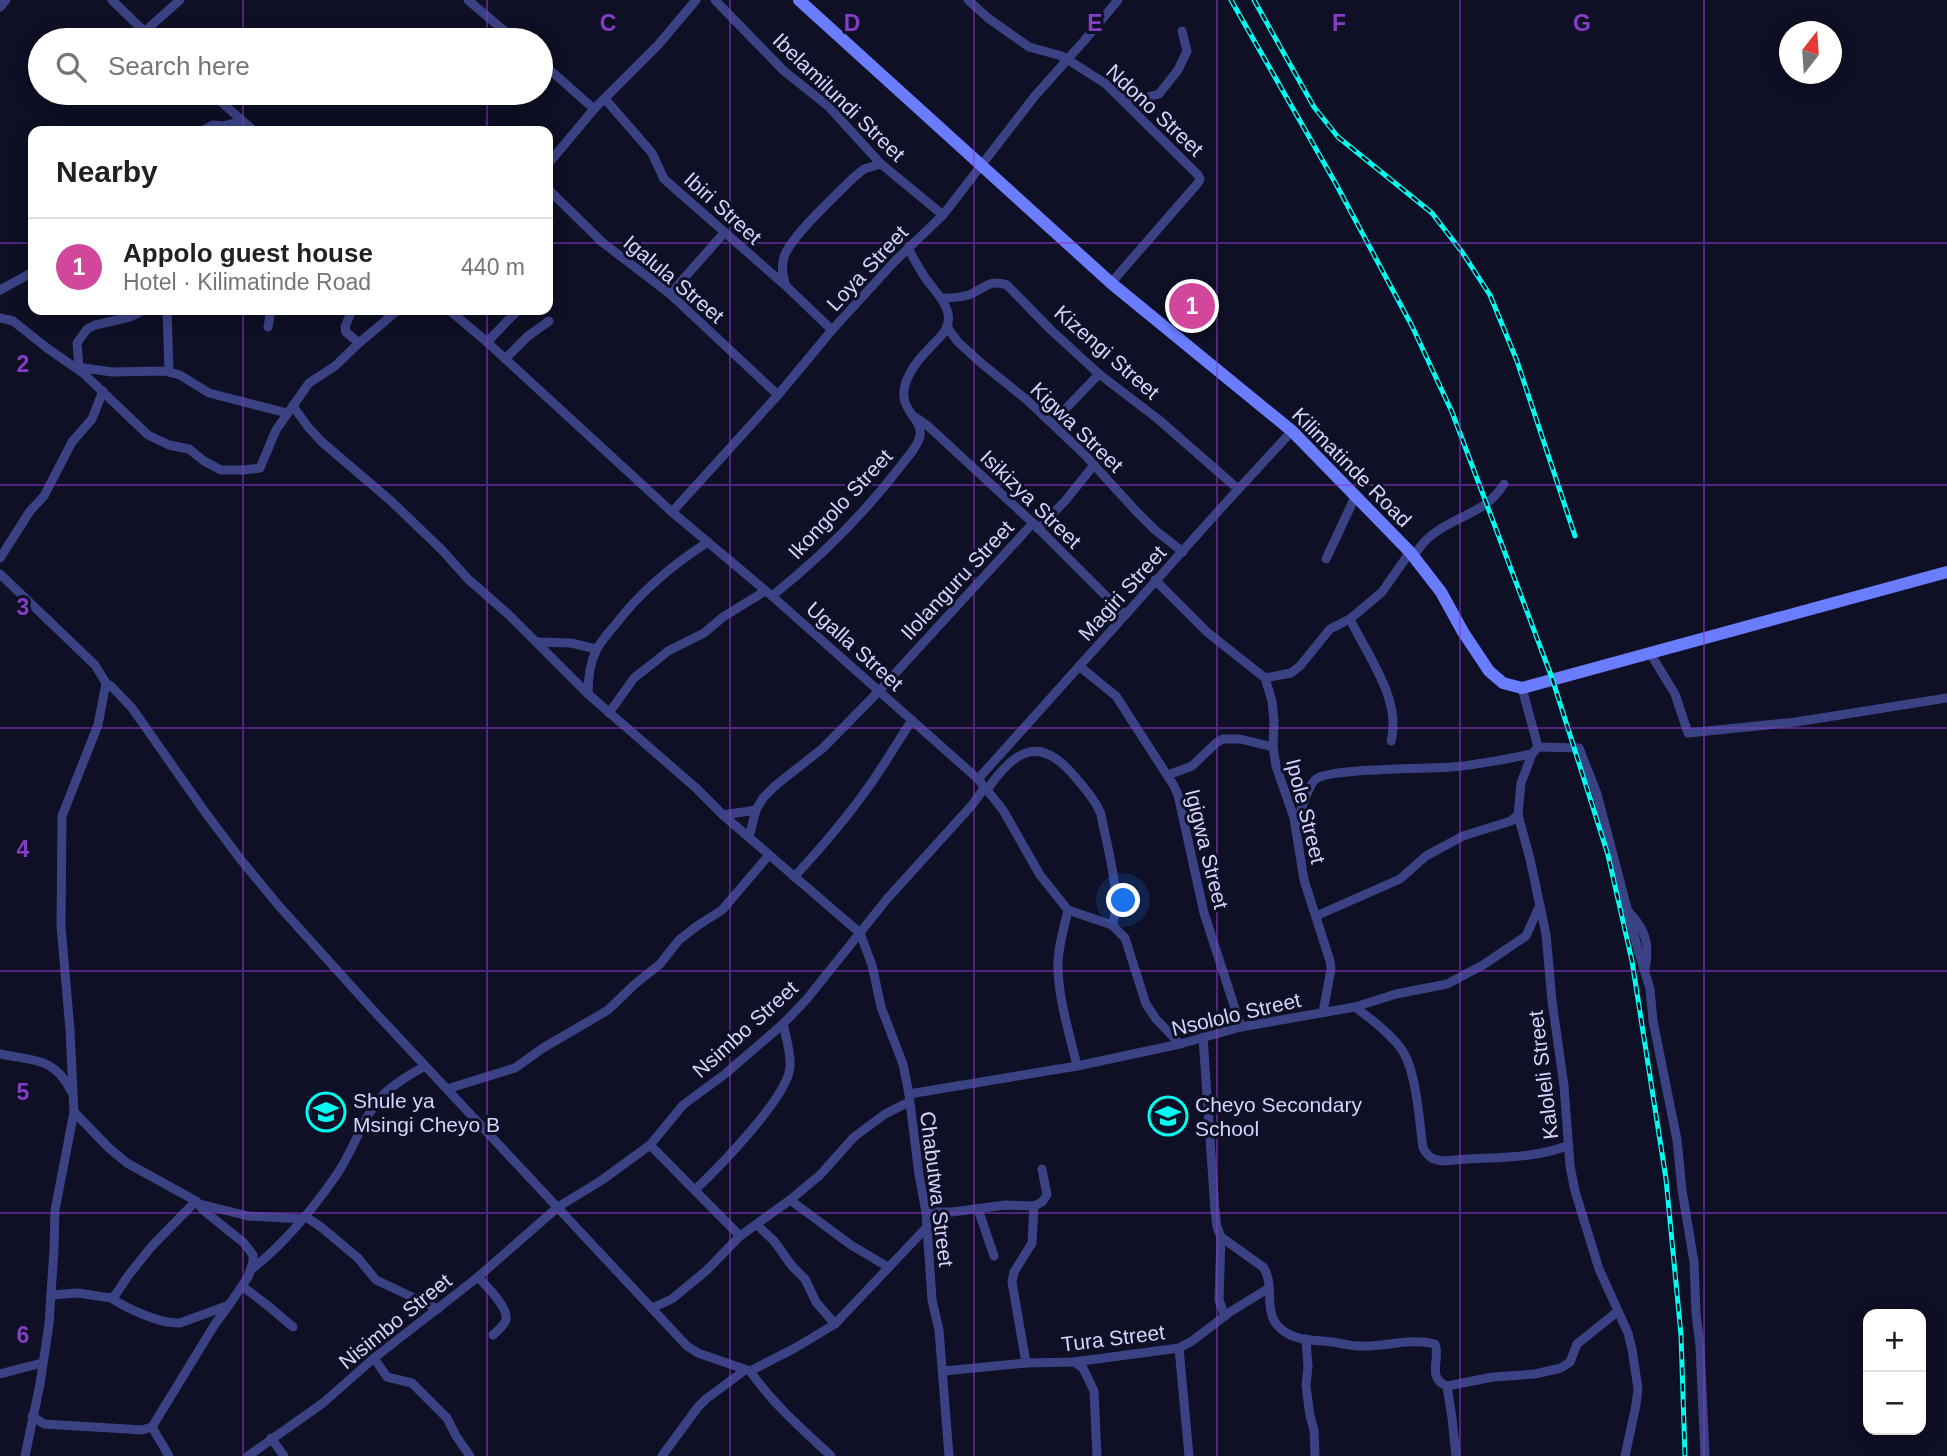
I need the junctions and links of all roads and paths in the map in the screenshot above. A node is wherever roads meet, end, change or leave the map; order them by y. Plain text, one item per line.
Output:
1 (6, 0) edge
2 (112, 0) edge
3 (180, 0) edge
4 (468, 0) edge
5 (695, 0) edge
6 (715, 0) edge
7 (968, 0) edge
8 (803, 1) edge
9 (1115, 1) edge
10 (0, 8) edge
11 (140, 28) edge
12 (148, 28) edge
13 (501, 28) edge
14 (1182, 31) dead end
15 (1067, 60) junction
16 (553, 72) edge
17 (1118, 97) junction
18 (605, 99) junction
19 (224, 105) edge
20 (594, 108) junction
21 (242, 121) junction
22 (223, 126) edge
23 (248, 126) edge
24 (553, 158) edge
25 (881, 164) junction
26 (982, 165) junction
27 (553, 194) edge
28 (943, 215) junction
29 (724, 233) junction
30 (908, 248) junction
31 (28, 275) edge
32 (1111, 283) junction
33 (786, 286) junction
34 (0, 290) edge
35 (670, 294) junction
36 (943, 298) junction
37 (134, 315) edge
38 (167, 315) edge
39 (270, 315) edge
40 (350, 315) edge
41 (392, 315) edge
42 (455, 315) edge
43 (513, 315) edge
44 (0, 318) edge
45 (549, 321) dead end
46 (268, 327) dead end
47 (947, 327) junction
48 (832, 330) junction
49 (359, 342) junction
50 (487, 342) junction
51 (505, 359) junction
52 (77, 367) junction
53 (169, 372) junction
54 (1099, 374) junction
55 (103, 391) junction
56 (778, 395) junction
57 (290, 410) junction
58 (910, 413) junction
59 (1052, 423) junction
60 (1292, 431) junction
61 (1094, 465) junction
62 (1504, 484) dead end
63 (1238, 489) junction
64 (1356, 495) junction
65 (671, 512) junction
66 (1035, 526) junction
67 (708, 542) junction
68 (1183, 552) junction
69 (1412, 554) junction
70 (0, 558) edge
71 (1326, 559) dead end
72 (1947, 572) edge
73 (0, 574) edge
74 (1156, 580) junction
75 (769, 594) junction
76 (1125, 615) junction
77 (1350, 619) junction
78 (536, 642) junction
79 (596, 649) junction
80 (1650, 653) junction
81 (1079, 666) junction
82 (1265, 678) junction
83 (106, 683) junction
84 (1522, 688) junction
85 (878, 691) junction
86 (588, 694) junction
87 (1947, 698) edge
88 (609, 713) junction
89 (912, 720) junction
90 (1391, 741) dead end
91 (1273, 747) junction
92 (1535, 750) junction
93 (1168, 775) junction
94 (978, 779) junction
95 (986, 789) junction
96 (756, 810) junction
97 (723, 815) junction
98 (1518, 815) junction
99 (1295, 827) junction
100 (749, 837) junction
101 (769, 855) junction
102 (794, 877) junction
103 (1539, 907) junction
104 (1068, 910) junction
105 (1316, 916) junction
106 (1112, 925) junction
107 (860, 933) junction
108 (1355, 1007) junction
109 (1323, 1013) junction
110 (783, 1024) junction
111 (1241, 1027) junction
112 (1203, 1037) junction
113 (1180, 1044) junction
114 (0, 1054) edge
115 (425, 1066) junction
116 (1077, 1066) junction
117 (447, 1089) junction
118 (73, 1095) junction
119 (909, 1098) junction
120 (74, 1112) junction
121 (650, 1144) junction
122 (1569, 1145) junction
123 (1042, 1169) dead end
124 (695, 1190) junction
125 (790, 1200) junction
126 (197, 1203) junction
127 (1034, 1206) junction
128 (558, 1207) junction
129 (978, 1209) junction
130 (926, 1212) junction
131 (305, 1218) junction
132 (757, 1225) junction
133 (926, 1228) junction
134 (740, 1236) junction
135 (1221, 1237) junction
136 (994, 1256) dead end
137 (888, 1267) junction
138 (252, 1269) junction
139 (478, 1277) junction
140 (242, 1286) junction
141 (1269, 1288) junction
142 (51, 1294) junction
143 (111, 1298) junction
144 (229, 1305) junction
145 (652, 1308) junction
146 (438, 1309) junction
147 (1617, 1312) junction
148 (1225, 1316) junction
149 (835, 1324) junction
150 (293, 1327) dead end
151 (493, 1335) dead end
152 (1306, 1339) junction
153 (1179, 1348) junction
154 (374, 1358) junction
155 (1074, 1362) junction
156 (42, 1363) junction
157 (1026, 1363) junction
158 (748, 1371) junction
159 (943, 1371) junction
160 (0, 1374) edge
161 (1447, 1386) junction
162 (32, 1416) junction
163 (152, 1427) junction
164 (271, 1438) junction
165 (25, 1456) edge
166 (169, 1456) edge
167 (248, 1456) edge
168 (285, 1456) edge
169 (470, 1456) edge
170 (662, 1456) edge
171 (831, 1456) edge
172 (950, 1456) edge
173 (1097, 1456) edge
174 (1189, 1456) edge
175 (1315, 1456) edge
176 (1456, 1456) edge
177 (1625, 1456) edge
178 (1705, 1456) edge

1 - 10 street
2 - 11 street
3 - 12 street
4 - 13 street
5 - 18 street
6 - 25 street, Ibelamilundi Street
7 - 15 street, Ndono Street
8 - 26 main road, Kilimatinde Road
9 - 15 street, Loya Street
14 - 17 street
15 - 17 street, Ndono Street
15 - 26 street, Loya Street
16 - 20 street
17 - 32 street, Ndono Street
18 - 20 street
18 - 29 street, Ibiri Street
19 - 21 street
20 - 24 street
21 - 22 street
21 - 23 street
25 - 28 street, Ibelamilundi Street
25 - 33 street
26 - 28 street, Loya Street
26 - 32 main road, Kilimatinde Road
27 - 35 street, Igalula Street
28 - 30 street, Loya Street
29 - 33 street, Ibiri Street
29 - 35 street
30 - 36 street
30 - 48 street, Loya Street
31 - 34 street
32 - 60 main road, Kilimatinde Road
33 - 48 street, Ibiri Street
35 - 56 street, Igalula Street
36 - 47 street
36 - 54 street, Kizengi Street
37 - 52 street
38 - 53 street
39 - 46 street
40 - 49 street
41 - 49 street
42 - 50 street, Ugalla Street
43 - 50 street
44 - 52 street
45 - 51 street
47 - 58 street, Ikongolo Street
47 - 59 street, Kigwa Street
48 - 56 street, Loya Street
49 - 57 street
50 - 51 street, Ugalla Street
51 - 65 street, Ugalla Street
52 - 53 street
52 - 55 street
53 - 57 street
54 - 59 street
54 - 63 street, Kizengi Street
55 - 57 street
55 - 70 street
56 - 65 street, Loya Street
57 - 78 street
58 - 66 street, Isikizya Street
58 - 75 street, Ikongolo Street
59 - 61 street, Kigwa Street
60 - 63 street, Magiri Street
60 - 64 main road, Kilimatinde Road
61 - 66 street, Ilolanguru Street
61 - 68 street, Kigwa Street
62 - 69 street
63 - 68 street, Magiri Street
64 - 69 main road, Kilimatinde Road
64 - 71 street
65 - 67 street, Ugalla Street
66 - 76 street, Isikizya Street
66 - 85 street, Ilolanguru Street
67 - 75 street, Ugalla Street
67 - 79 street
68 - 74 street, Magiri Street
69 - 77 street
69 - 84 main road, Kilimatinde Road
72 - 80 main road
73 - 83 street
74 - 76 street, Magiri Street
74 - 82 street
75 - 85 street, Ugalla Street
75 - 88 street, Ikongolo Street
76 - 81 street, Magiri Street
77 - 82 street
77 - 90 street
78 - 79 street
78 - 86 street
79 - 86 street
80 - 84 main road
80 - 87 street
81 - 93 street, Igigwa Street
81 - 94 street, Magiri Street
82 - 91 street, Ipole Street
83 - 115 street
83 - 118 street
84 - 92 street
85 - 89 street, Ugalla Street
85 - 96 street, Ilolanguru Street
86 - 88 street
88 - 97 street
89 - 94 street, Ugalla Street
89 - 102 street
91 - 93 street
91 - 99 street, Ipole Street
92 - 98 street, Kaloleli Street
92 - 99 street
92 - 178 street
93 - 111 street, Igigwa Street
94 - 95 street, Ugalla Street
95 - 104 street, Ugalla Street
95 - 106 street, Nsimbo Street
95 - 107 street, Nsimbo Street
96 - 97 street
96 - 100 street
97 - 100 street
98 - 103 street, Kaloleli Street
98 - 105 street
99 - 105 street, Ipole Street
100 - 101 street
101 - 102 street
101 - 117 street
102 - 107 street
103 - 108 street, Nsololo Street
103 - 122 street, Kaloleli Street
104 - 106 street
104 - 116 street
105 - 109 street, Ipole Street
106 - 113 street
107 - 110 street, Nsimbo Street
107 - 119 street, Chabutwa Street
108 - 109 street, Nsololo Street
108 - 122 street
109 - 111 street, Nsololo Street
110 - 121 street, Nsimbo Street
110 - 124 street
111 - 112 street, Nsololo Street
112 - 113 street, Nsololo Street
112 - 135 street
113 - 116 street, Nsololo Street
114 - 118 street
115 - 117 street
115 - 131 street
116 - 119 street, Nsololo Street
117 - 128 street
118 - 120 street
119 - 125 street, Nsololo Street
119 - 130 street, Chabutwa Street
120 - 126 street
120 - 142 street
121 - 124 street
121 - 128 street, Nsimbo Street
122 - 147 street, Kaloleli Street
123 - 127 street
124 - 134 street
125 - 132 street, Nsololo Street
125 - 137 street
126 - 131 street
126 - 138 street
126 - 143 street
127 - 129 street
127 - 157 street
128 - 139 street, Nisimbo Street
128 - 145 street
129 - 130 street
129 - 136 street
130 - 133 street, Chabutwa Street
131 - 138 street
131 - 146 street
132 - 134 street, Nsololo Street
132 - 149 street
133 - 137 street
133 - 159 street, Chabutwa Street
134 - 145 street, Nsololo Street
135 - 141 street
135 - 148 street
137 - 149 street
138 - 140 street
139 - 146 street, Nisimbo Street
139 - 151 street
140 - 144 street
140 - 150 street
141 - 148 street, Tura Street
141 - 152 street
142 - 143 street
142 - 156 street
143 - 144 street
144 - 163 street
145 - 158 street
146 - 154 street, Nisimbo Street
147 - 161 street
147 - 177 street, Kaloleli Street
148 - 153 street, Tura Street
149 - 158 street
152 - 161 street
152 - 175 street
153 - 155 street, Tura Street
153 - 174 street
154 - 164 street, Nisimbo Street
154 - 169 street
155 - 157 street, Tura Street
155 - 173 street
156 - 160 street
156 - 162 street
157 - 159 street, Tura Street
158 - 170 street
158 - 171 street
159 - 172 street, Chabutwa Street
161 - 176 street
162 - 163 street
162 - 165 street
163 - 166 street
164 - 167 street, Nisimbo Street
164 - 168 street

